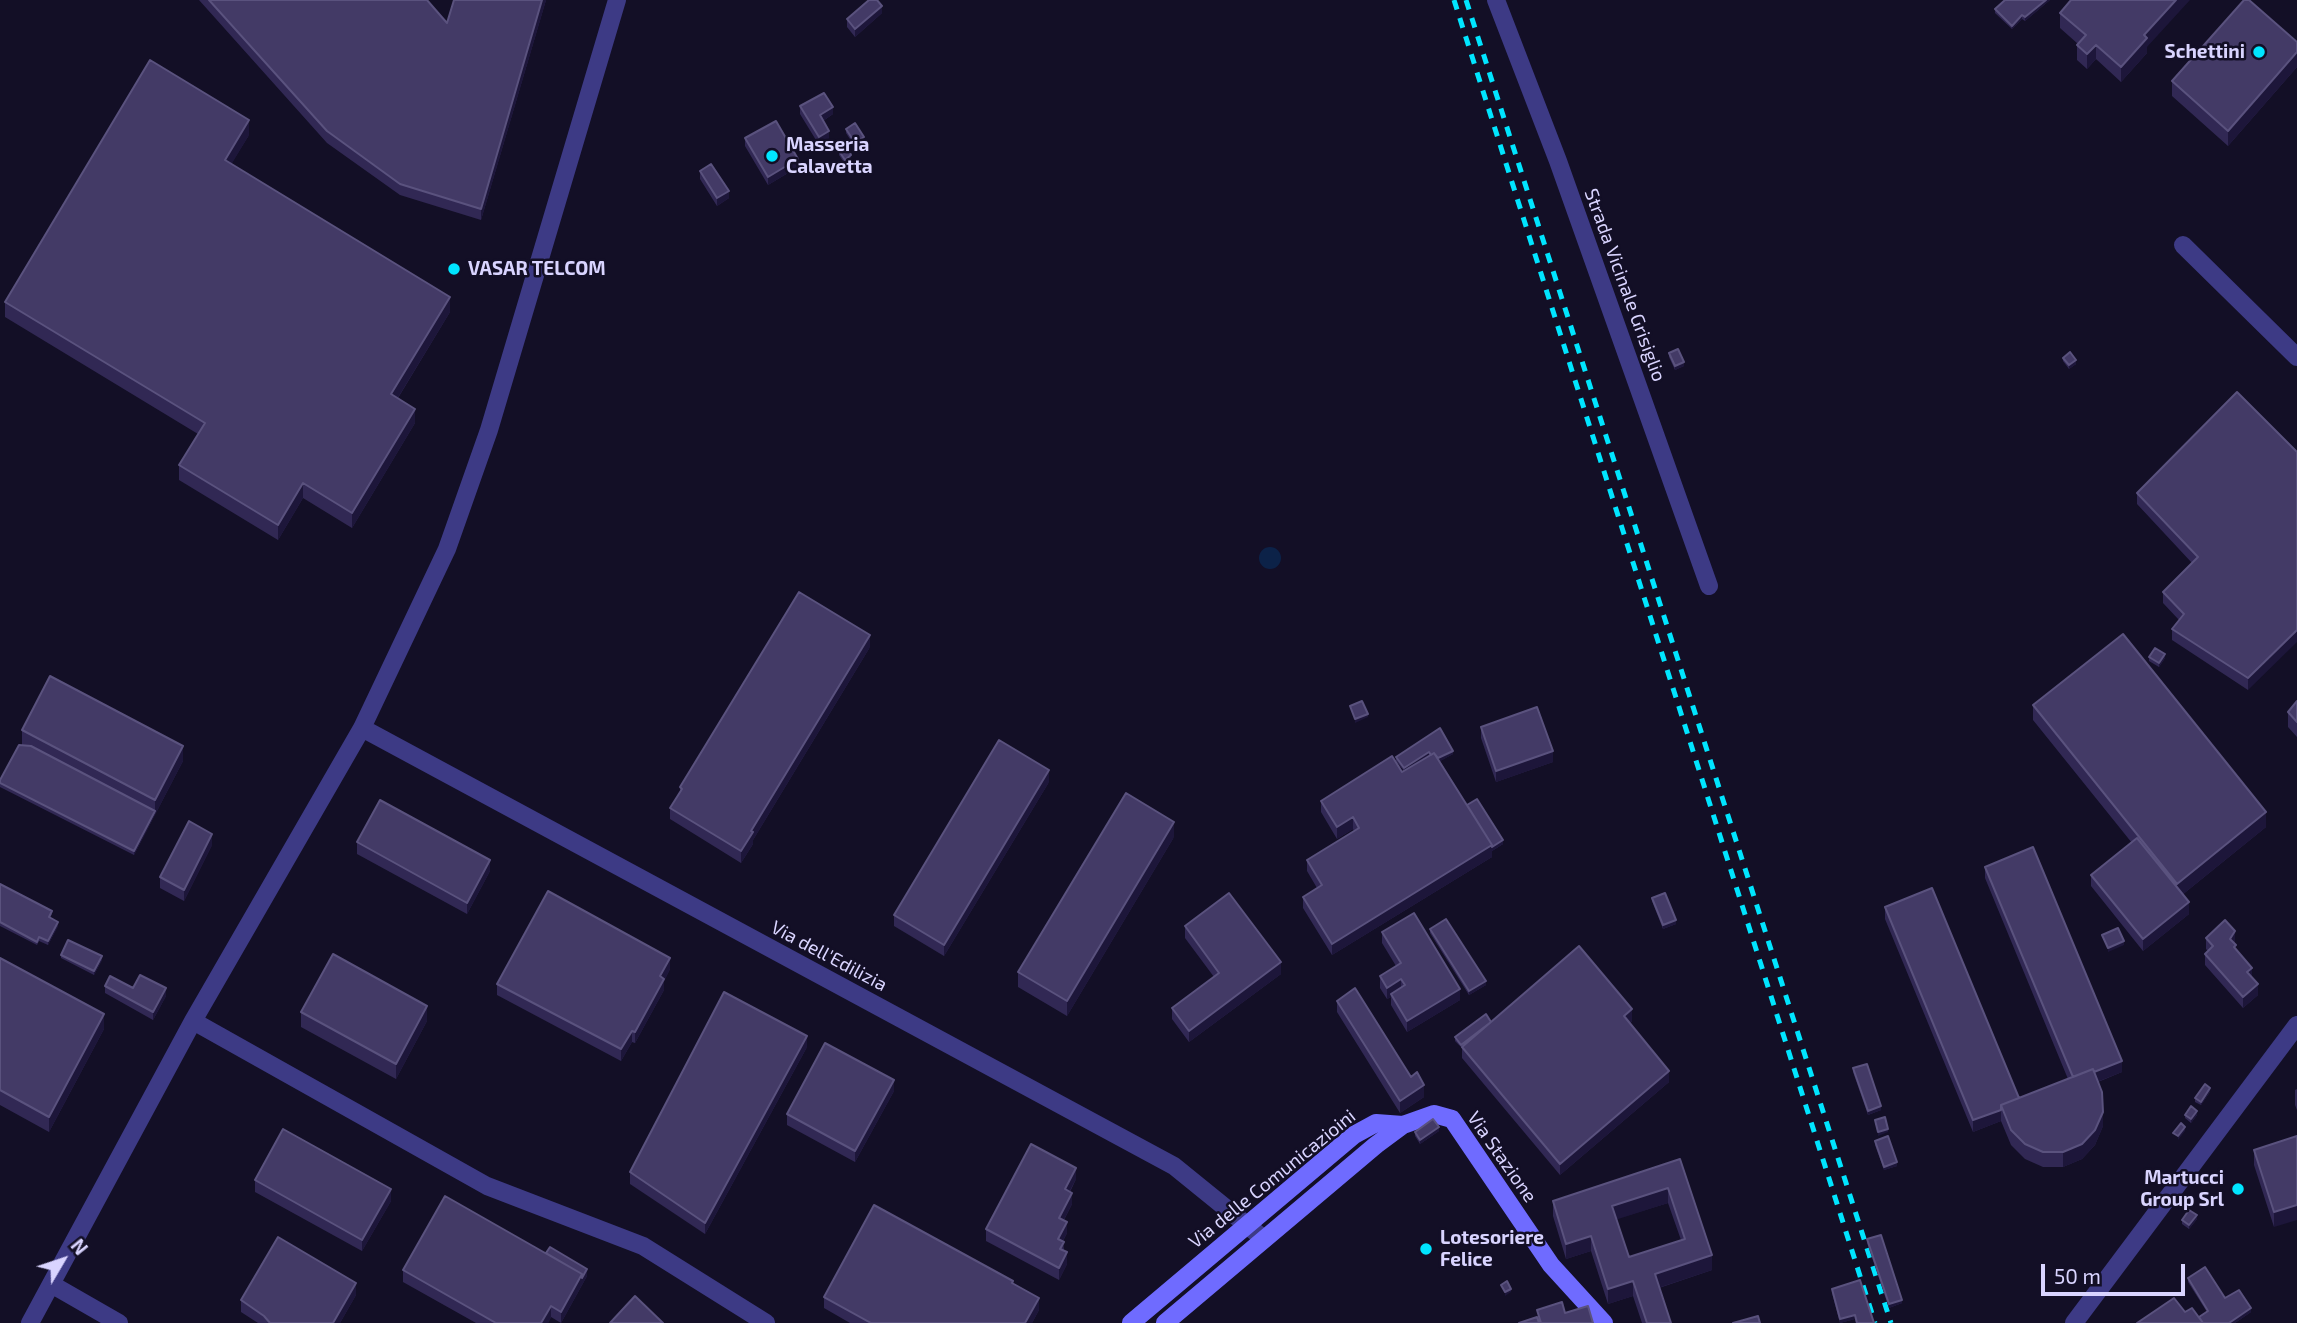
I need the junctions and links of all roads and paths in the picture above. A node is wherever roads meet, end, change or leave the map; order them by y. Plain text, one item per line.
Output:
1 (617, 0) edge
2 (1496, 0) edge
3 (2183, 245) dead end
4 (2297, 356) edge
5 (1709, 586) dead end
6 (362, 728) junction
7 (193, 1021) junction
8 (2297, 1025) edge
9 (1403, 1125) junction
10 (1248, 1224) junction
11 (1264, 1239) junction
12 (51, 1284) junction
13 (30, 1323) edge
14 (119, 1323) edge
15 (766, 1323) edge
16 (1131, 1323) edge
17 (1165, 1323) edge
18 (1604, 1323) edge
19 (2074, 1323) edge

1 - 6 street
2 - 5 street, Strada Vicinale Grisiglio
3 - 4 street
6 - 7 street
6 - 10 street, Via dell'Edilizia
7 - 12 street
7 - 15 street
8 - 19 street
9 - 10 street, Via delle Comunicazioini
9 - 11 street, Via delle Comunicazioini
9 - 18 street, Via Stazione
10 - 11 street, Via dell'Edilizia
10 - 16 street, Via delle Comunicazioini
11 - 17 street, Via delle Comunicazioini
12 - 13 street
12 - 14 street

